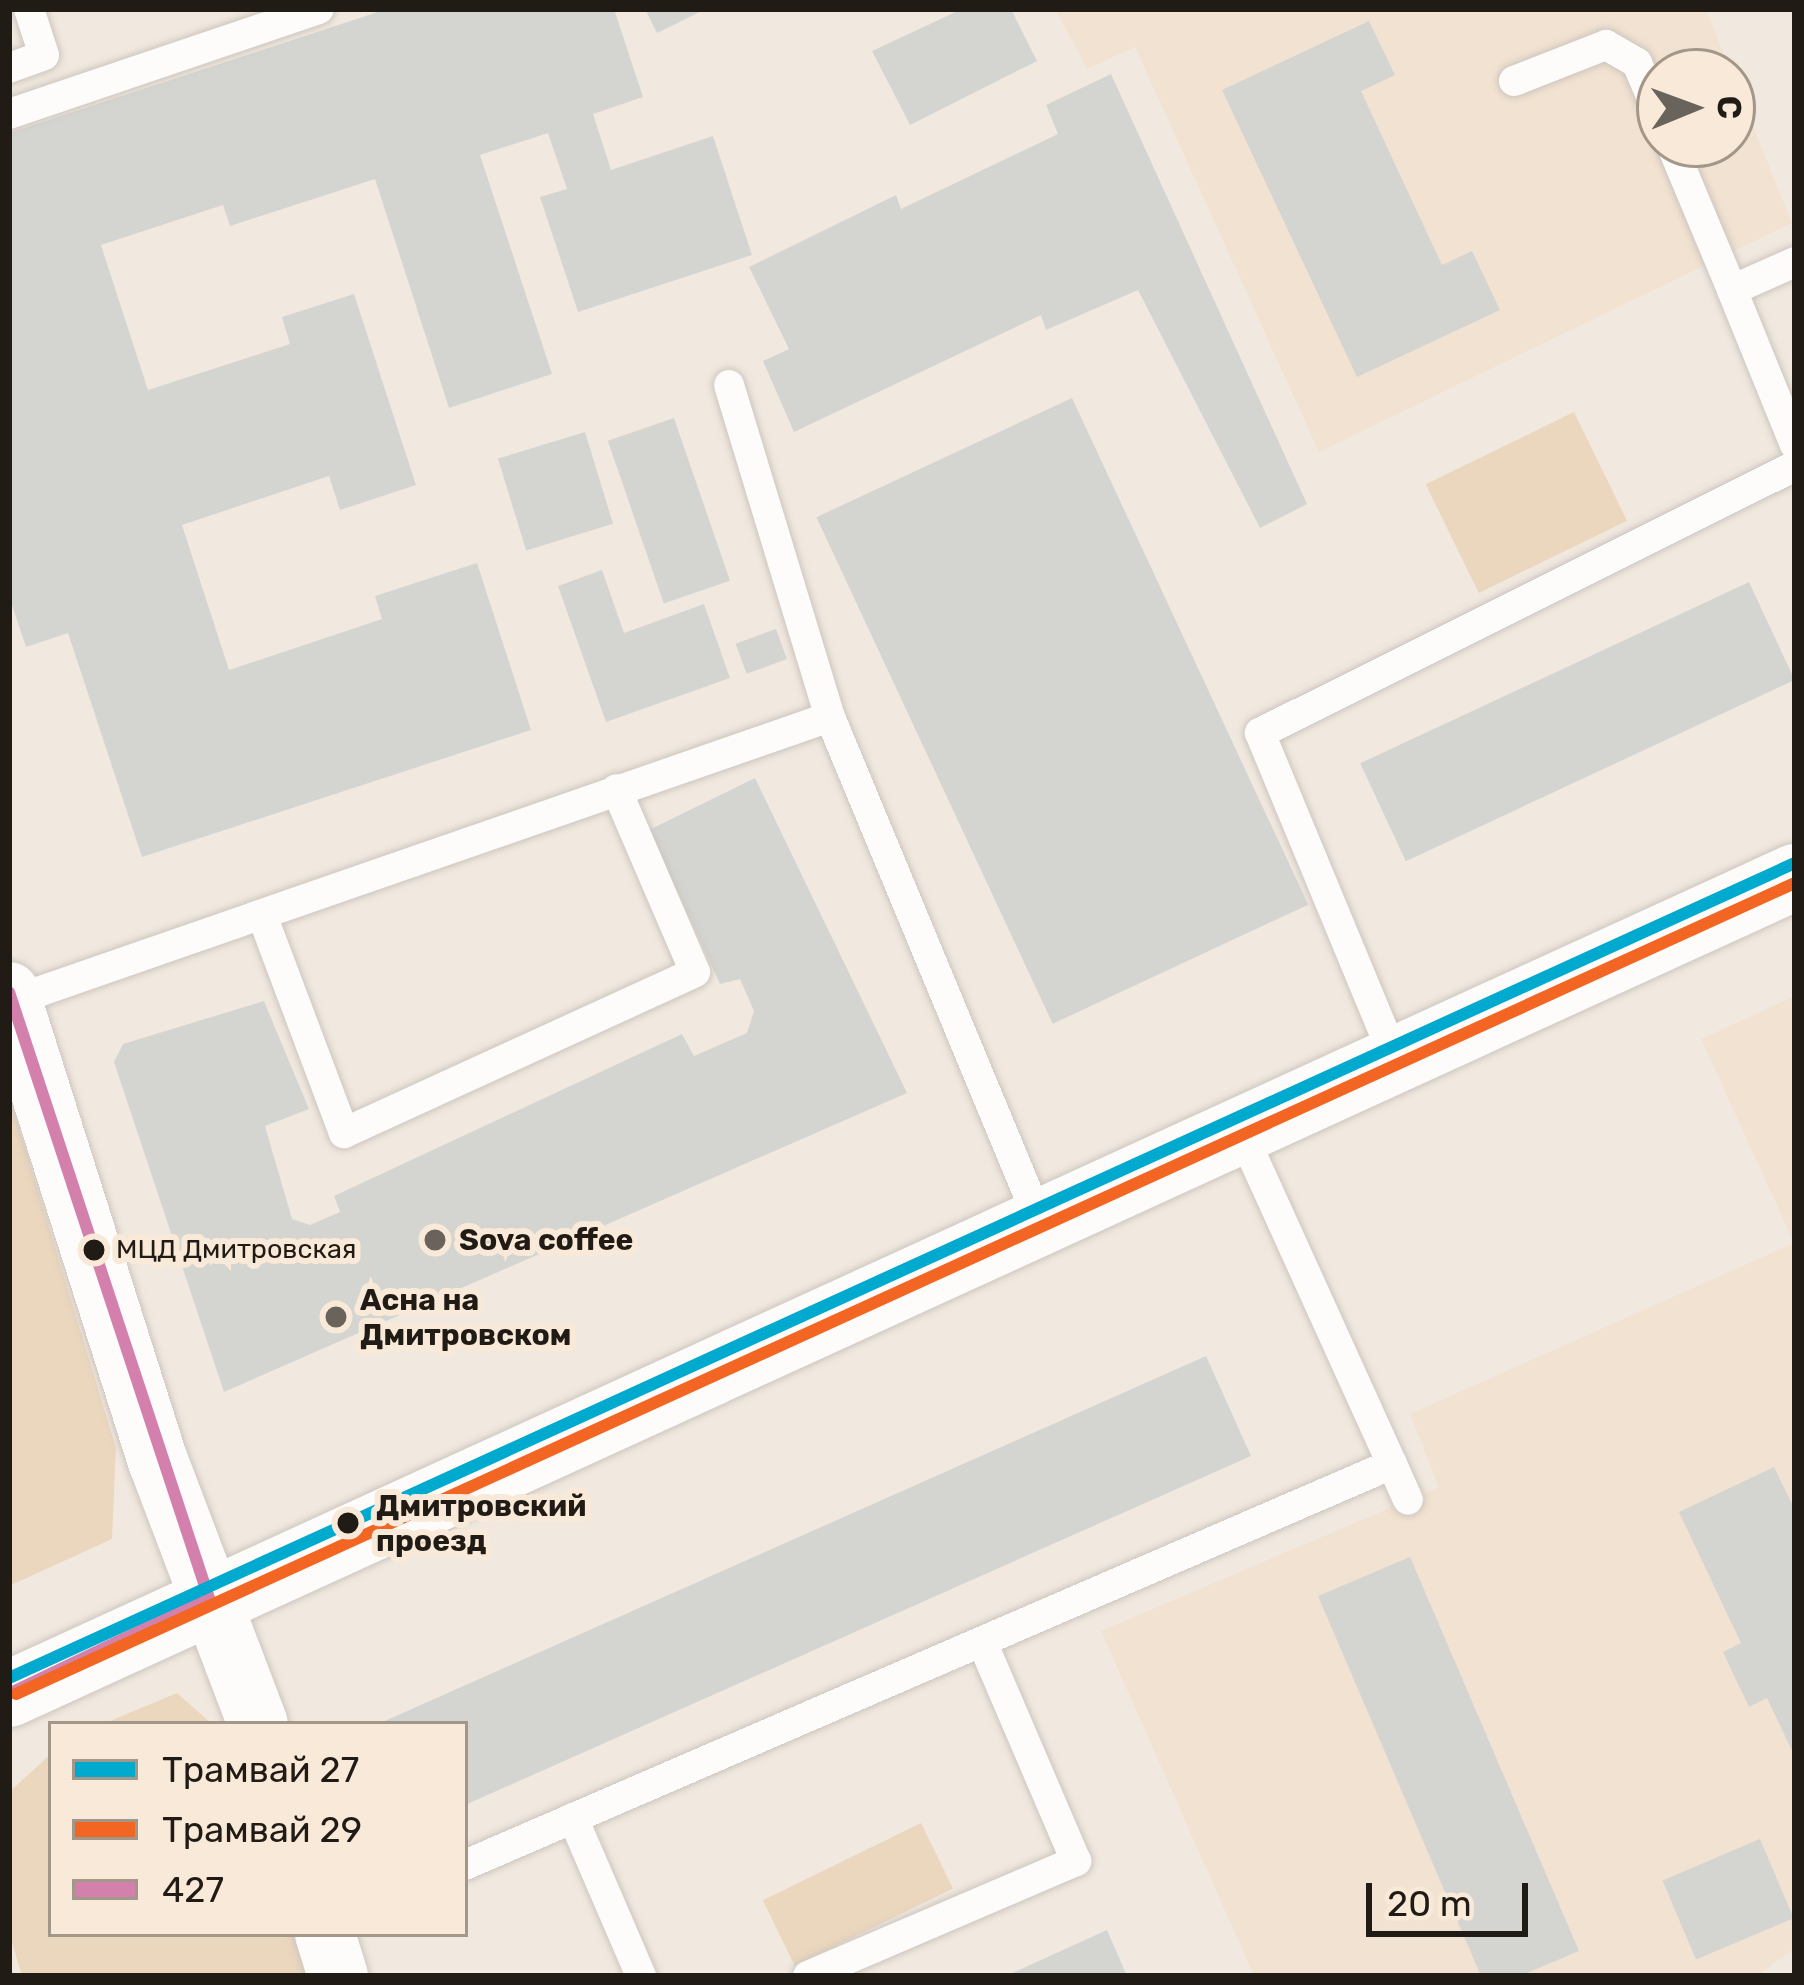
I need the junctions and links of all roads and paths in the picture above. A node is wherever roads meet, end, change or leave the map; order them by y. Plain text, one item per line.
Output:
1 (29, 9) edge
2 (319, 9) edge
3 (1636, 63) edge
4 (9, 68) edge
5 (1514, 81) dead end
6 (9, 114) edge
7 (1681, 168) edge
8 (1795, 262) edge
9 (1732, 290) junction
10 (729, 385) dead end
11 (1795, 446) edge
12 (1795, 466) edge
13 (830, 717) junction
14 (616, 788) junction
15 (1795, 877) edge
16 (262, 915) junction
17 (10, 996) edge
18 (1395, 1059) junction
19 (1240, 1129) junction
20 (1039, 1220) junction
21 (1392, 1464) junction
22 (1408, 1500) dead end
23 (209, 1598) junction
24 (984, 1646) junction
25 (9, 1694) edge
26 (256, 1721) edge
27 (573, 1818) junction
28 (468, 1864) edge
29 (326, 1937) edge
30 (338, 1976) edge
31 (641, 1976) edge
32 (808, 1976) edge

1 - 4 lane
2 - 6 lane
3 - 5 lane
7 - 9 lane
8 - 9 lane
9 - 11 lane
10 - 13 lane
12 - 18 lane
13 - 14 lane
13 - 20 lane
14 - 16 lane
14 - 16 lane
15 - 18 street
16 - 17 lane
17 - 23 street
18 - 19 street
19 - 20 street
19 - 21 lane
20 - 23 street
21 - 22 lane
21 - 24 lane
23 - 25 street
23 - 26 street
24 - 27 lane
24 - 32 lane
27 - 28 lane
27 - 31 lane
29 - 30 street

